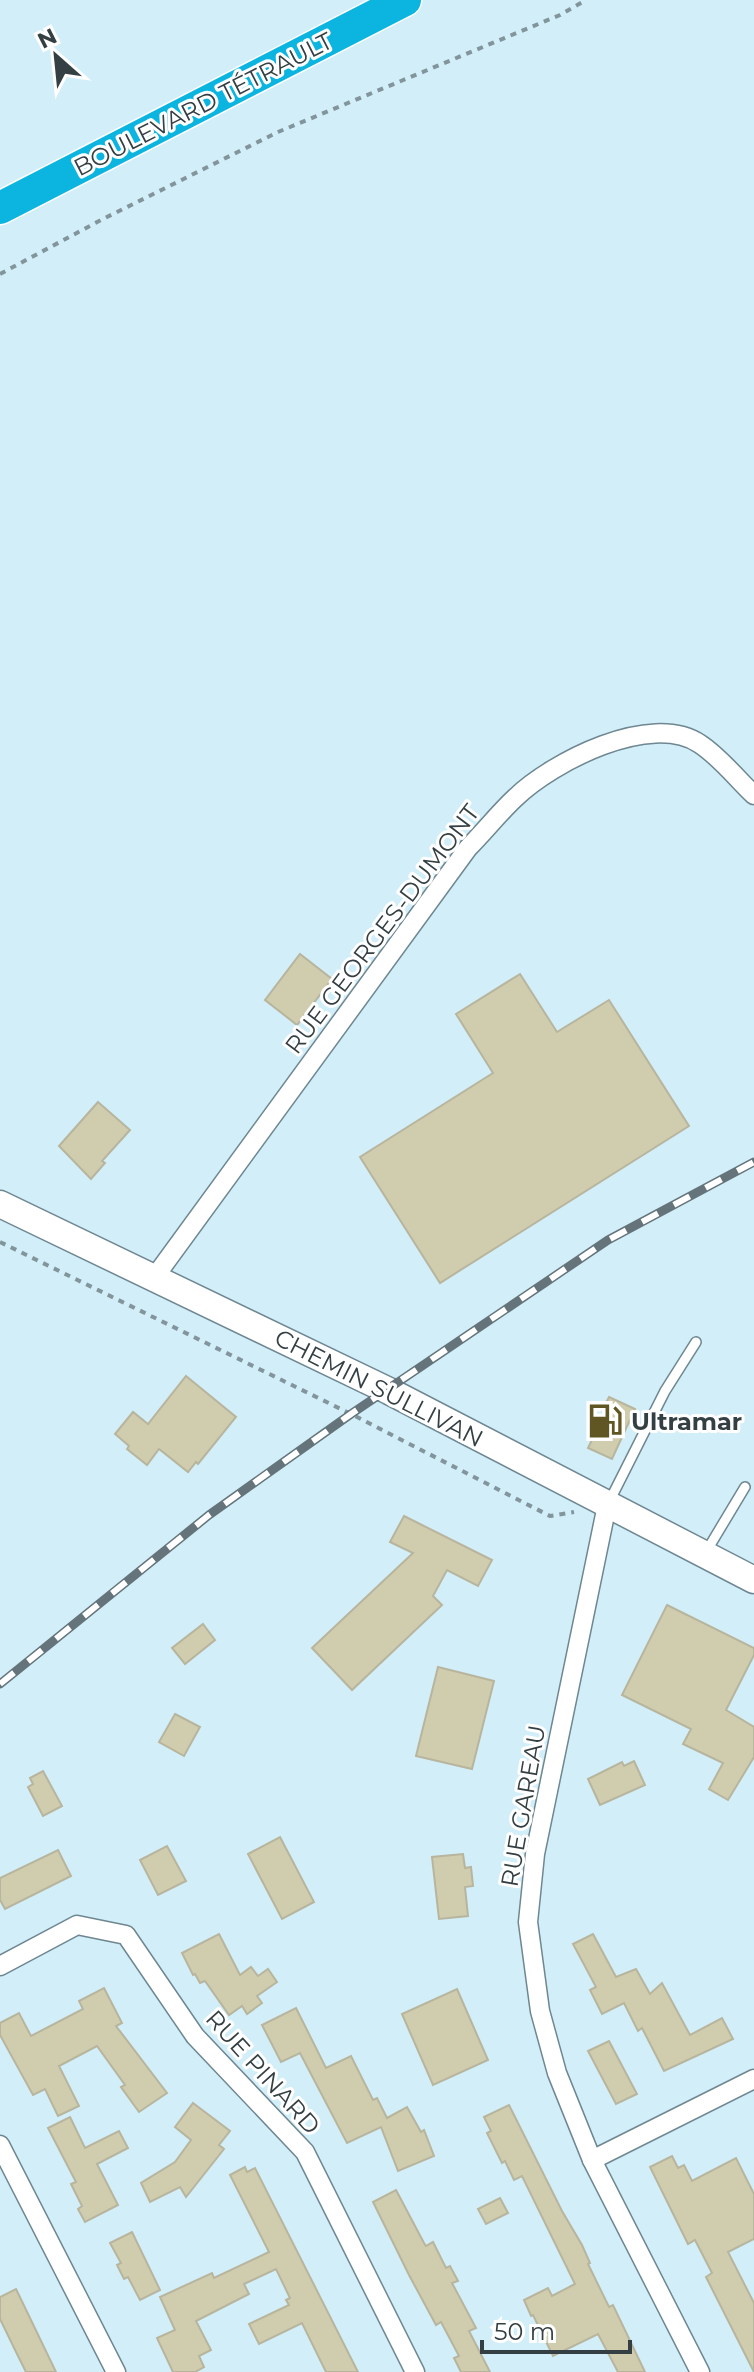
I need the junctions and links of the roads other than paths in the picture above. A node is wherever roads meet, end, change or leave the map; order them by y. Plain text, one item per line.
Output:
1 (405, 0) edge
2 (0, 208) edge
3 (754, 795) edge
4 (0, 1204) edge
5 (154, 1278) junction
6 (696, 1342) dead end
7 (745, 1487) dead end
8 (607, 1505) junction
9 (704, 1555) junction
10 (754, 1580) edge
11 (0, 1966) edge
12 (754, 2079) edge
13 (0, 2145) edge
14 (592, 2160) junction
15 (116, 2372) edge
16 (415, 2372) edge
17 (700, 2372) edge

1 - 2 highway, BOULEVARD TÉTRAULT
3 - 5 street, RUE GEORGES-DUMONT
4 - 5 main road, CHEMIN SULLIVAN
5 - 8 main road, CHEMIN SULLIVAN
6 - 8 lane
7 - 9 lane
8 - 9 main road, CHEMIN SULLIVAN
8 - 14 street, RUE GAREAU
9 - 10 main road, CHEMIN SULLIVAN
11 - 16 street, RUE PINARD
12 - 14 street
13 - 15 street
14 - 17 street, RUE GAREAU

